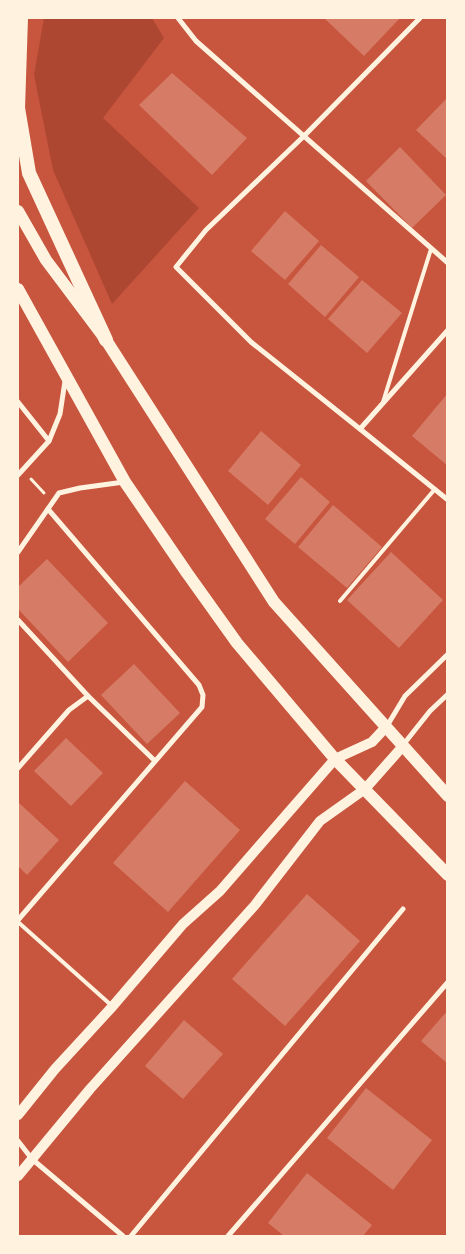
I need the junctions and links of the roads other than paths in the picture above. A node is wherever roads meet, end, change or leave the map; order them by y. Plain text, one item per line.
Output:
1 (21, 18) edge
2 (178, 18) edge
3 (420, 18) edge
4 (304, 136) junction
5 (18, 211) edge
6 (431, 249) junction
7 (448, 264) edge
8 (18, 289) edge
9 (448, 330) edge
10 (106, 340) junction
11 (66, 376) junction
12 (18, 402) edge
13 (382, 404) junction
14 (360, 429) junction
15 (49, 441) junction
16 (18, 475) edge
17 (125, 482) junction
18 (435, 490) junction
19 (448, 500) edge
20 (48, 510) junction
21 (18, 552) edge
22 (340, 601) dead end
23 (18, 620) edge
24 (448, 654) edge
25 (448, 694) edge
26 (88, 696) junction
27 (386, 727) junction
28 (403, 746) junction
29 (335, 759) junction
30 (155, 761) junction
31 (18, 768) edge
32 (365, 789) junction
33 (448, 796) edge
34 (448, 875) edge
35 (403, 909) dead end
36 (18, 921) edge
37 (448, 982) edge
38 (112, 1007) junction
39 (18, 1114) edge
40 (18, 1141) edge
41 (32, 1159) junction
42 (18, 1176) edge
43 (123, 1236) edge
44 (131, 1236) edge
45 (228, 1236) edge

1 - 10 highway
2 - 4 street
3 - 4 street
4 - 6 street
4 - 14 street
5 - 10 main road
6 - 7 street
6 - 13 lane
8 - 11 main road
9 - 13 street
10 - 27 main road
11 - 15 street
11 - 17 main road
12 - 15 street
13 - 14 street
14 - 18 street
15 - 16 street
17 - 20 street
17 - 29 main road
18 - 19 street
18 - 22 lane
20 - 21 street
20 - 30 street
23 - 26 street
24 - 27 street
25 - 28 street
26 - 30 street
26 - 31 street
27 - 28 main road
27 - 29 main road
28 - 32 main road
28 - 33 main road
29 - 32 main road
29 - 38 main road
30 - 36 street
32 - 34 main road
32 - 41 main road
35 - 44 street
36 - 38 lane
37 - 45 street
38 - 39 main road
40 - 41 street
41 - 42 main road
41 - 43 street

